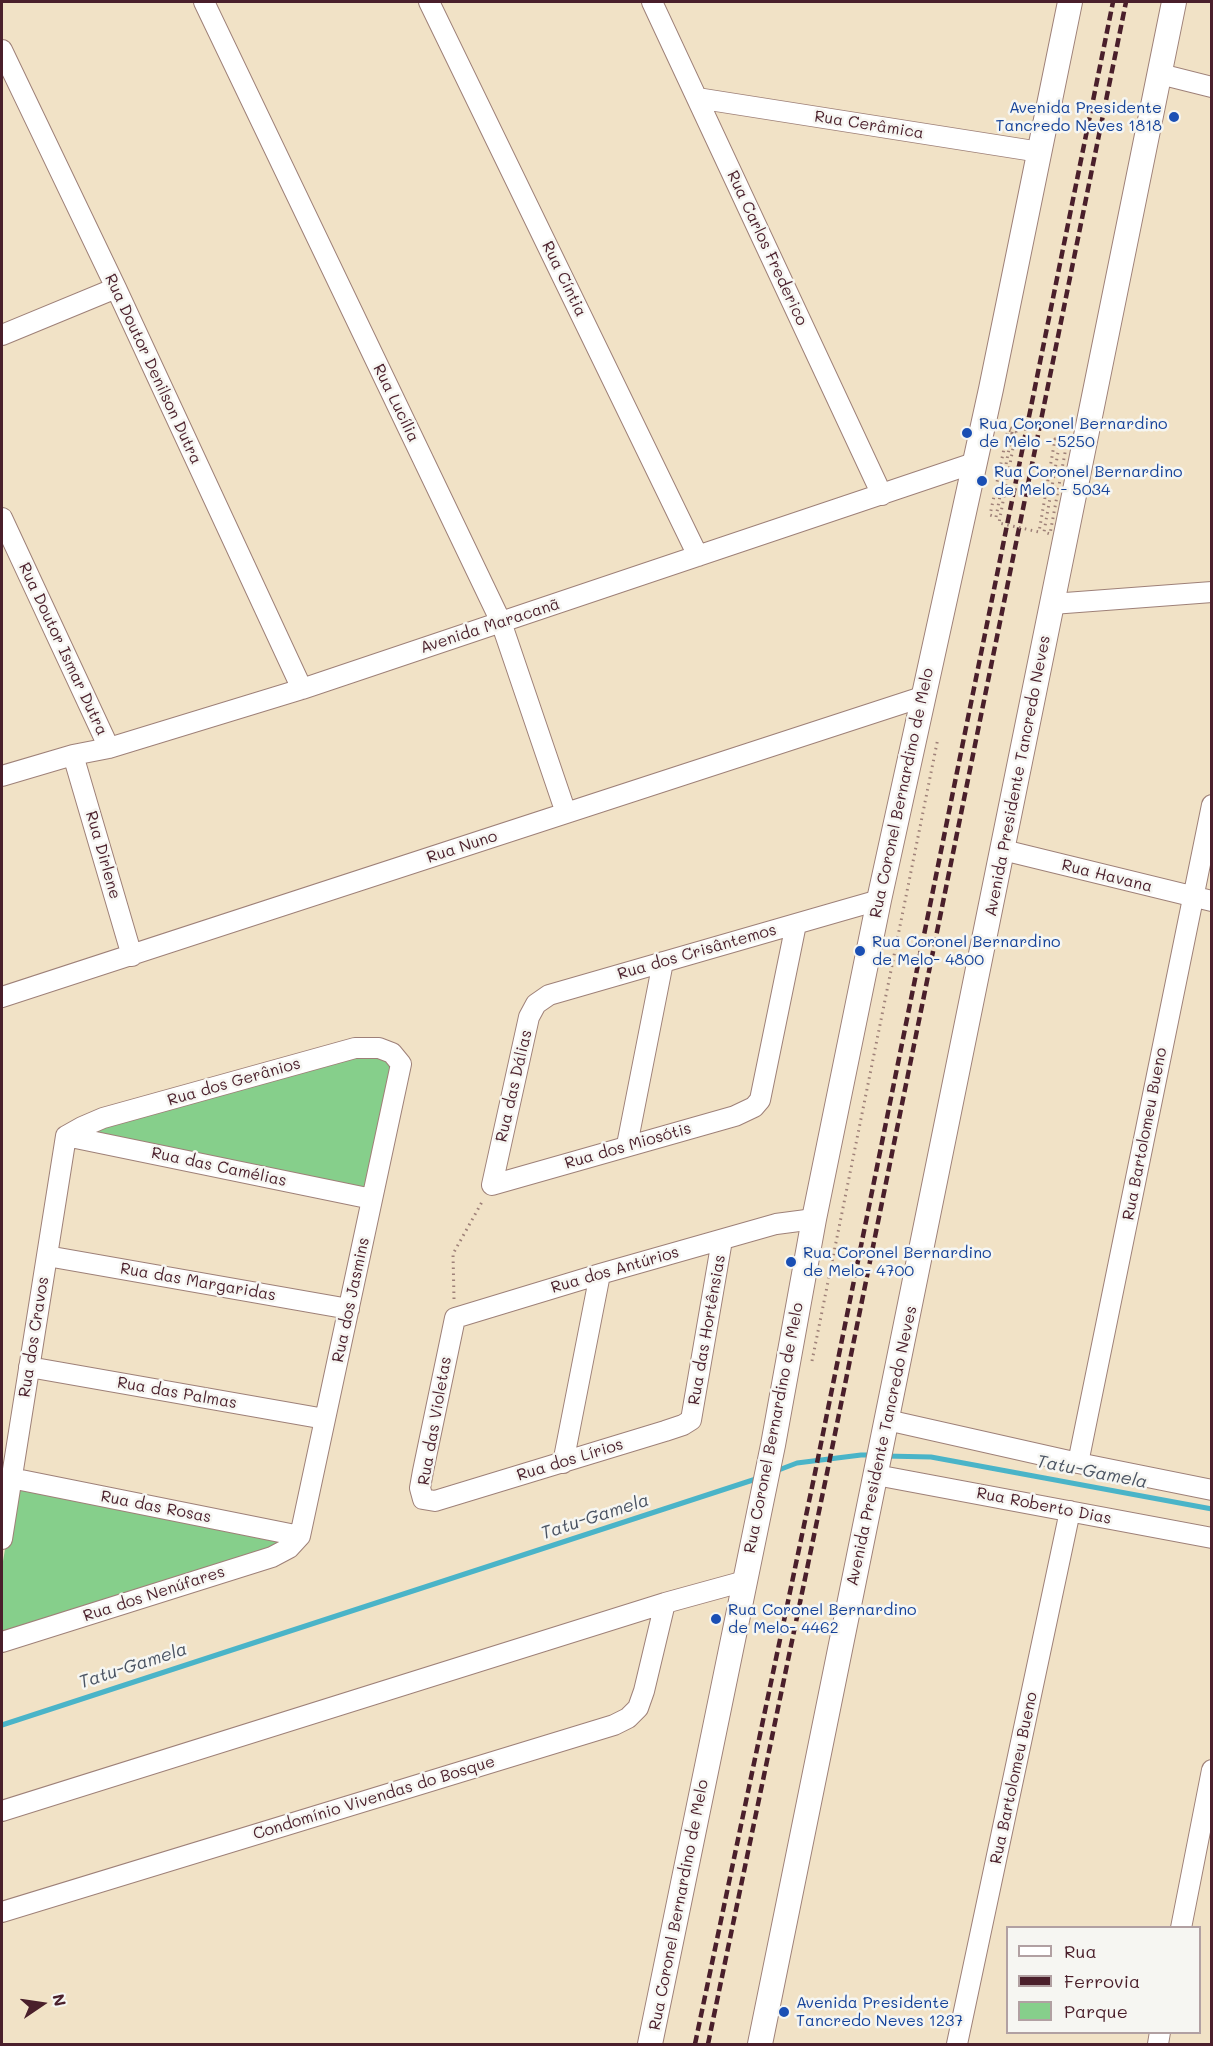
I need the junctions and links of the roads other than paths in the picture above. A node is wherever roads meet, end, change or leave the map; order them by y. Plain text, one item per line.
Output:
1 (204, 2) edge
2 (429, 2) edge
3 (652, 2) edge
4 (1070, 2) edge
5 (1174, 2) edge
6 (2, 50) edge
7 (1160, 74) junction
8 (1212, 87) edge
9 (697, 98) junction
10 (1040, 152) junction
11 (116, 288) junction
12 (2, 335) edge
13 (974, 463) junction
14 (882, 495) junction
15 (2, 518) edge
16 (698, 556) junction
17 (1212, 592) edge
18 (1052, 604) junction
19 (501, 622) junction
20 (302, 689) junction
21 (922, 697) junction
22 (109, 748) junction
23 (74, 755) junction
24 (2, 776) edge
25 (1212, 805) edge
26 (566, 813) junction
27 (1002, 850) junction
28 (1202, 899) edge
29 (879, 900) junction
30 (796, 924) junction
31 (132, 956) junction
32 (663, 962) junction
33 (549, 995) joint
34 (2, 997) edge
35 (401, 1064) joint
36 (66, 1136) junction
37 (627, 1145) junction
38 (492, 1185) joint
39 (372, 1199) junction
40 (814, 1219) junction
41 (722, 1240) junction
42 (47, 1256) junction
43 (600, 1274) junction
44 (349, 1309) junction
45 (455, 1318) joint
46 (29, 1367) junction
47 (325, 1419) junction
48 (691, 1420) joint
49 (887, 1423) junction
50 (563, 1463) junction
51 (1078, 1463) junction
52 (877, 1470) junction
53 (11, 1478) junction
54 (1212, 1490) edge
55 (447, 1498) joint
56 (1070, 1510) junction
57 (300, 1536) junction
58 (1212, 1538) edge
59 (2, 1539) edge
60 (745, 1581) junction
61 (664, 1603) junction
62 (2, 1642) edge
63 (1212, 1770) edge
64 (2, 1811) edge
65 (2, 1912) edge
66 (1181, 1926) edge
67 (651, 2044) edge
68 (760, 2044) edge
69 (957, 2044) edge

1 - 19 street, Rua Lucília
2 - 16 street, Rua Cíntia
3 - 9 street, Rua Carlos Frederico
4 - 10 main road, Rua Coronel Bernardino de Melo
5 - 7 main road, Avenida Presidente Tancredo Neves
6 - 11 street, Rua Doutor Denilson Dutra
7 - 8 street
7 - 18 main road, Avenida Presidente Tancredo Neves
9 - 10 street, Rua Cerâmica
9 - 14 street, Rua Carlos Frederico
10 - 13 main road, Rua Coronel Bernardino de Melo
11 - 12 street
11 - 20 street, Rua Doutor Denilson Dutra
13 - 14 street, Avenida Maracanã
13 - 21 main road, Rua Coronel Bernardino de Melo
14 - 16 street, Avenida Maracanã
15 - 22 street, Rua Doutor Ismar Dutra
16 - 19 street, Avenida Maracanã
17 - 18 street
18 - 27 main road, Avenida Presidente Tancredo Neves
19 - 20 street, Avenida Maracanã
19 - 26 street, Rua Lucília
20 - 22 street, Avenida Maracanã
21 - 26 street, Rua Nuno
21 - 29 main road, Rua Coronel Bernardino de Melo
22 - 23 street, Avenida Maracanã
23 - 24 street, Avenida Maracanã
23 - 31 street, Rua Dirlene
25 - 28 street, Rua Bartolomeu Bueno
26 - 31 street, Rua Nuno
27 - 28 street, Rua Havana
27 - 49 main road, Avenida Presidente Tancredo Neves
28 - 51 street, Rua Bartolomeu Bueno
29 - 30 street, Rua dos Crisântemos
29 - 40 main road, Rua Coronel Bernardino de Melo
30 - 32 street, Rua dos Crisântemos
30 - 37 street, Rua dos Miosótis
31 - 34 street, Rua Nuno
32 - 33 street, Rua dos Crisântemos
32 - 37 street
33 - 38 street, Rua das Dálias
35 - 36 street, Rua dos Gerânios
35 - 39 street, Rua dos Jasmins
36 - 39 street, Rua das Camélias
36 - 42 street, Rua dos Cravos
37 - 38 street, Rua dos Miosótis
39 - 44 street, Rua dos Jasmins
40 - 41 street, Rua dos Antúrios
40 - 60 main road, Rua Coronel Bernardino de Melo
41 - 43 street, Rua dos Antúrios
41 - 48 street, Rua das Hortênsias
42 - 44 street, Rua das Margaridas
42 - 46 street, Rua dos Cravos
43 - 45 street, Rua dos Antúrios
43 - 50 street
44 - 47 street, Rua dos Jasmins
45 - 55 street, Rua das Violetas
46 - 47 street, Rua das Palmas
46 - 53 street, Rua dos Cravos
47 - 57 street, Rua dos Jasmins
48 - 50 street, Rua dos Lírios
49 - 51 street
49 - 52 main road, Avenida Presidente Tancredo Neves
50 - 55 street, Rua dos Lírios
51 - 54 street
52 - 56 street, Rua Roberto Dias
52 - 68 main road, Avenida Presidente Tancredo Neves
53 - 57 street, Rua das Rosas
53 - 59 street, Rua dos Cravos
56 - 58 street, Rua Roberto Dias
56 - 69 street, Rua Bartolomeu Bueno
57 - 62 street, Rua dos Nenúfares
60 - 61 street
60 - 67 main road, Rua Coronel Bernardino de Melo
61 - 64 street
61 - 65 street, Condomínio Vivendas do Bosque
63 - 66 street

